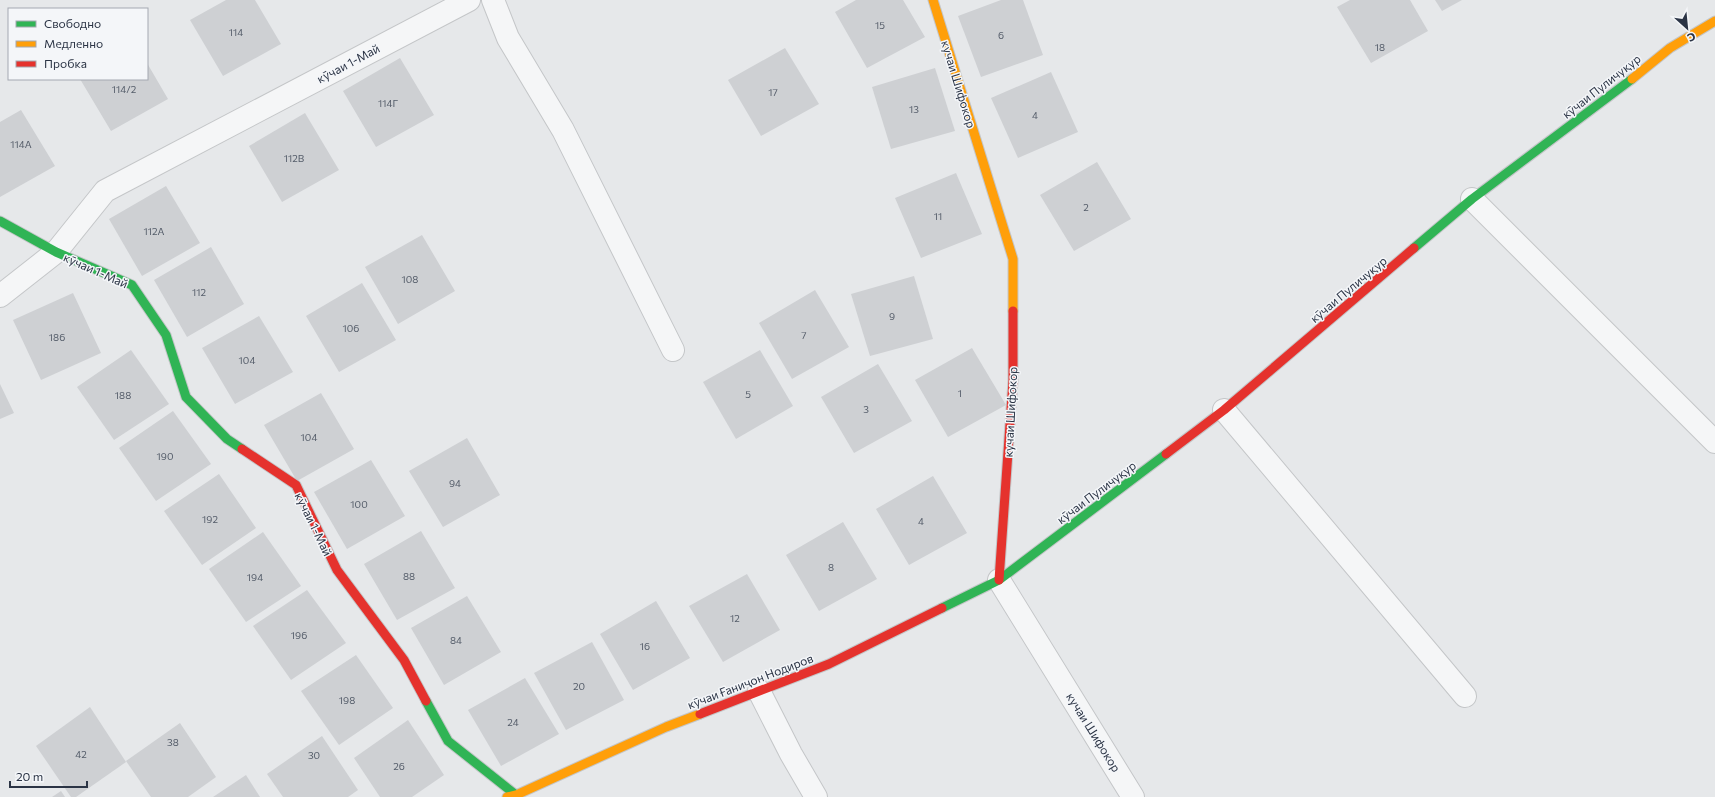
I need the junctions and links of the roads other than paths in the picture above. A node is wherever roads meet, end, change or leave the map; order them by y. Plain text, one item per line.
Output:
1 (469, 0) edge
2 (493, 0) edge
3 (933, 0) edge
4 (1715, 21) edge
5 (1472, 199) junction
6 (0, 221) edge
7 (56, 252) junction
8 (0, 296) edge
9 (673, 350) dead end
10 (1224, 410) junction
11 (1715, 442) edge
12 (999, 580) junction
13 (759, 691) junction
14 (1465, 696) dead end
15 (513, 796) edge
16 (816, 797) edge
17 (1133, 797) edge

1 - 7 street, кӯчаи 1-Май
2 - 9 street
3 - 12 street, кучаи Шифокор
4 - 5 street, кӯчаи Пуличуқур
5 - 10 street, кӯчаи Пуличуқур
5 - 11 street
6 - 7 street, кӯчаи 1-Май
7 - 8 street, кӯчаи 1-Май
7 - 15 street, кӯчаи 1-Май
10 - 12 street, кӯчаи Пуличуқур
10 - 14 street
12 - 13 street, кӯчаи Ғаниҷон Нодиров
12 - 17 street, кучаи Шифокор
13 - 15 street, кӯчаи Ғаниҷон Нодиров
13 - 16 street

